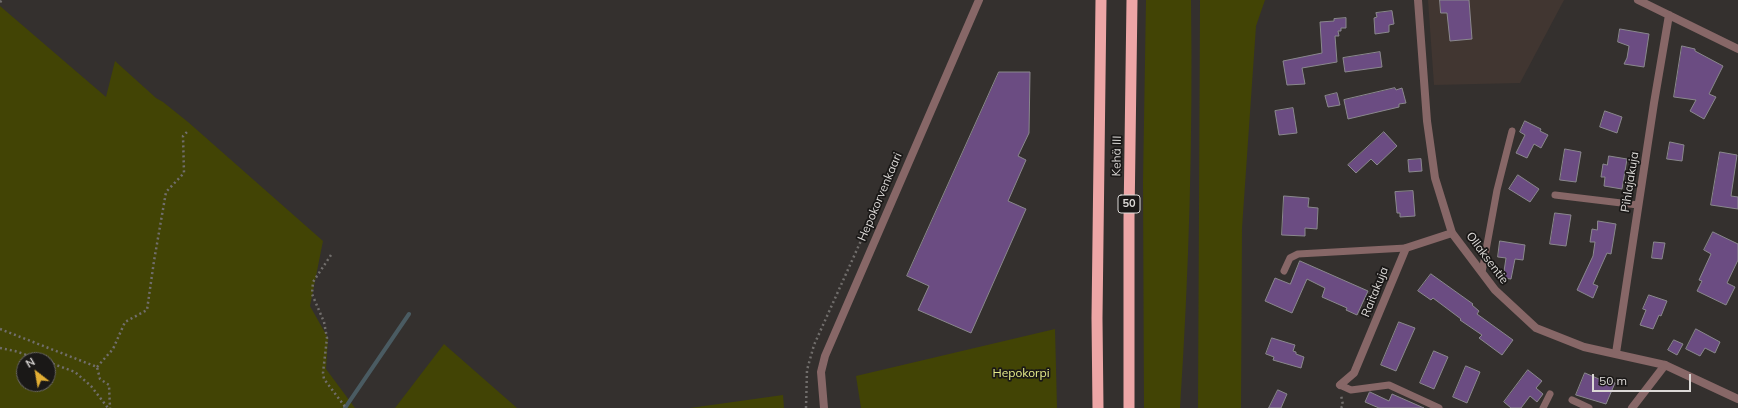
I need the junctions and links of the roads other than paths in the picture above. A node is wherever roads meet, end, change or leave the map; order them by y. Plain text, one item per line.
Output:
1 (979, 0) edge
2 (1100, 0) edge
3 (1132, 0) edge
4 (1418, 0) edge
5 (1638, 0) edge
6 (1669, 15) junction
7 (1738, 49) edge
8 (1512, 131) dead end
9 (1555, 195) dead end
10 (1638, 205) junction
11 (1452, 233) junction
12 (1406, 248) junction
13 (1284, 271) dead end
14 (1482, 272) junction
15 (1616, 353) junction
16 (1665, 365) junction
17 (1340, 385) joint
18 (1550, 394) dead end
19 (1738, 399) edge
20 (1572, 400) dead end
21 (824, 408) edge
22 (1098, 408) edge
23 (1129, 408) edge
24 (1439, 408) edge
25 (1543, 408) edge
26 (1589, 408) edge
27 (1632, 408) edge

1 - 21 street, Hepokorvenkaari
2 - 22 highway, Kehä III
3 - 23 highway, Kehä III / 50
4 - 11 street, Ollaksentie
5 - 6 street
6 - 7 street
6 - 10 street, Pihlajakuja
8 - 14 lane
9 - 10 lane
10 - 15 street, Pihlajakuja
11 - 12 street
11 - 14 street, Ollaksentie
12 - 13 lane
12 - 17 street, Raitakuja
14 - 15 street, Ollaksentie
15 - 16 street, Ollaksentie
16 - 19 street, Ollaksentie
16 - 27 street
17 - 24 lane
18 - 25 lane
20 - 26 lane

